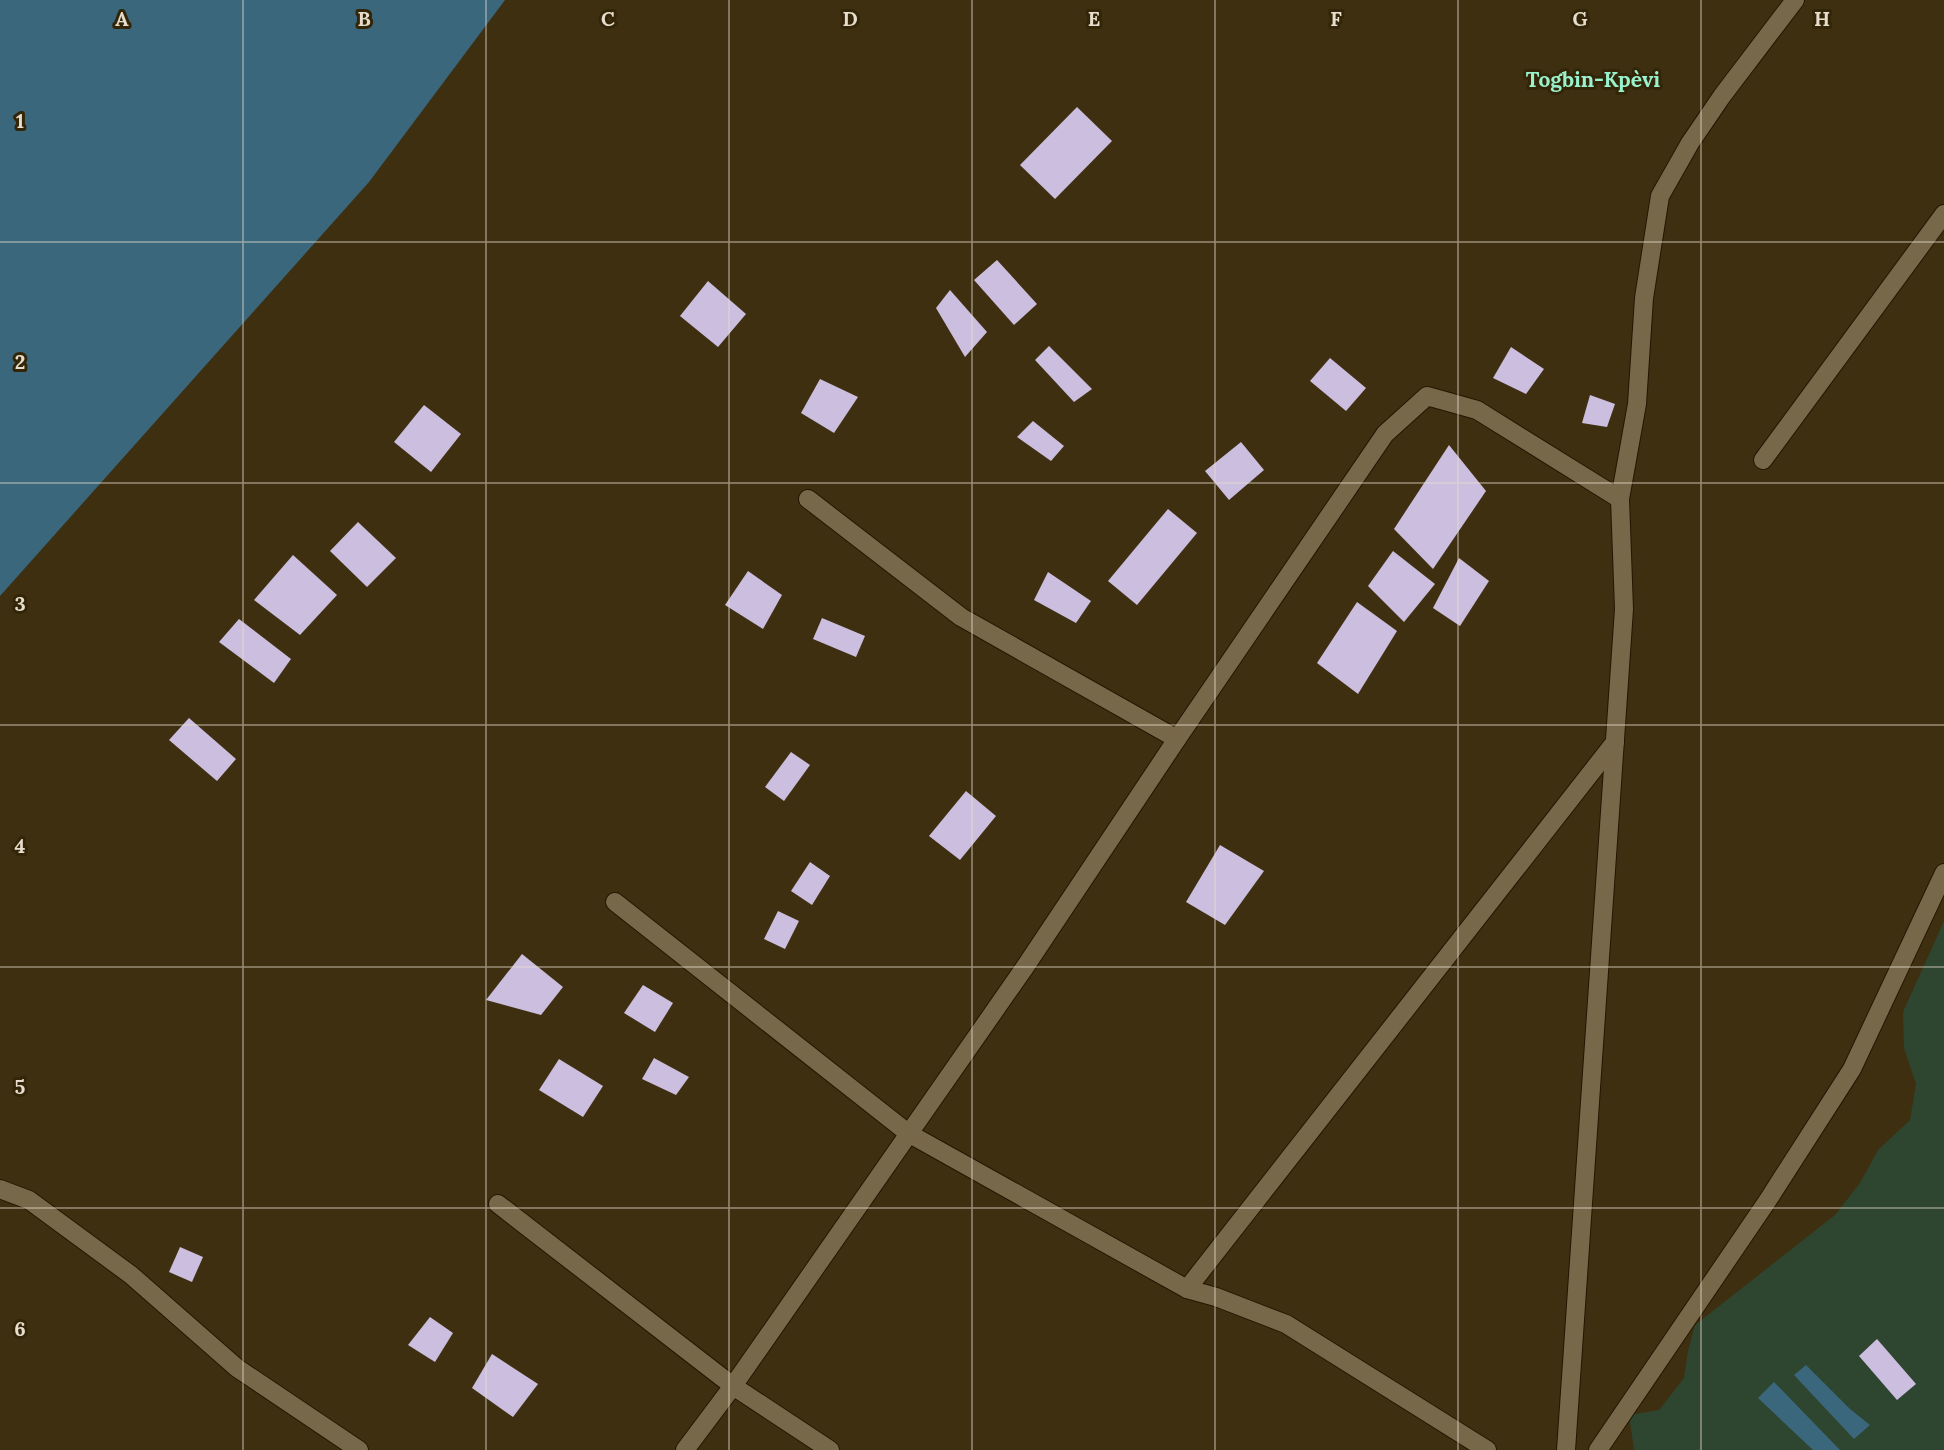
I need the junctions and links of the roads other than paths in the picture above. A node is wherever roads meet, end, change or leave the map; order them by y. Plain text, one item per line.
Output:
1 (1795, 0) edge
2 (1944, 214) edge
3 (1763, 460) dead end
4 (808, 499) dead end
5 (1620, 499) junction
6 (1177, 739) junction
7 (1615, 742) junction
8 (1944, 873) edge
9 (615, 902) dead end
10 (908, 1133) junction
11 (0, 1189) edge
12 (498, 1204) dead end
13 (1187, 1289) junction
14 (733, 1386) junction
15 (359, 1450) edge
16 (685, 1450) edge
17 (830, 1450) edge
18 (1487, 1450) edge
19 (1566, 1450) edge
20 (1598, 1450) edge

1 - 5 street
2 - 3 street
4 - 6 street
5 - 6 street
5 - 7 street
6 - 10 street
7 - 13 street
7 - 19 street
8 - 20 street
9 - 10 street
10 - 13 street
10 - 14 street
11 - 15 street
12 - 14 street
13 - 18 street
14 - 16 street
14 - 17 street

